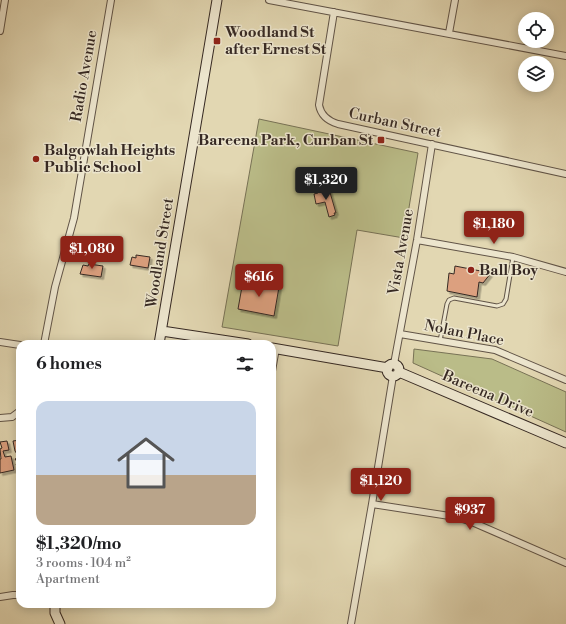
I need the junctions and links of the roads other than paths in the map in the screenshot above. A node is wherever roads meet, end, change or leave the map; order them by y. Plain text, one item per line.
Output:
1 (5, 0) edge
2 (111, 0) edge
3 (217, 0) edge
4 (269, 0) edge
5 (455, 0) edge
6 (293, 2) edge
7 (334, 12) junction
8 (0, 31) edge
9 (449, 33) junction
10 (566, 56) edge
11 (432, 144) junction
12 (566, 174) edge
13 (417, 240) junction
14 (513, 257) junction
15 (566, 272) edge
16 (162, 331) junction
17 (400, 334) junction
18 (45, 340) edge
19 (160, 340) edge
20 (222, 340) edge
21 (440, 341) junction
22 (0, 342) edge
23 (16, 344) edge
24 (276, 348) edge
25 (393, 370) junction
26 (566, 380) edge
27 (16, 414) edge
28 (0, 418) edge
29 (566, 442) edge
30 (372, 504) junction
31 (566, 563) edge
32 (16, 595) edge
33 (0, 597) edge
34 (55, 608) edge
35 (60, 624) edge
36 (351, 624) edge

1 - 8 street
2 - 18 street, Radio Avenue
3 - 16 street, Woodland Street
4 - 6 street
5 - 9 street
6 - 7 street
7 - 9 street
7 - 11 street, Curban Street
9 - 10 street
11 - 12 street, Curban Street
11 - 13 street, Vista Avenue
13 - 14 street
13 - 17 street, Vista Avenue
14 - 15 street
14 - 21 lane
16 - 19 street, Woodland Street
16 - 20 street
17 - 21 street, Nolan Place
17 - 25 street, Vista Avenue
21 - 26 street, Nolan Place
22 - 23 street
24 - 25 street, Bareena Drive
25 - 29 street, Bareena Drive
25 - 30 street, Vista Avenue
27 - 28 street
30 - 31 street
30 - 36 street, Vista Avenue
32 - 33 street
34 - 35 street

